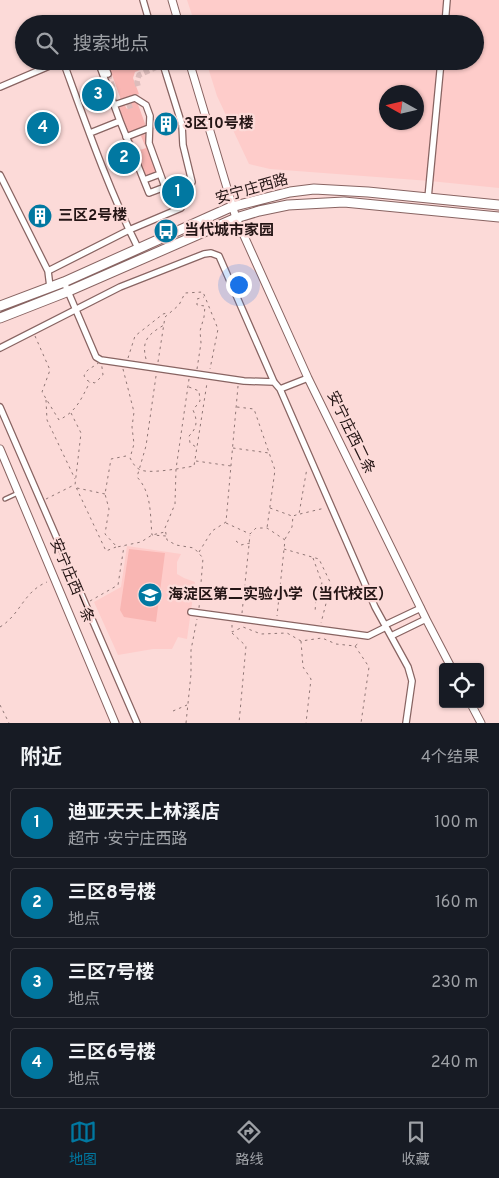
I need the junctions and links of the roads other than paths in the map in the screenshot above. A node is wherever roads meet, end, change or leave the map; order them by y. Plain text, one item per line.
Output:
1 (143, 0) edge
2 (172, 0) edge
3 (447, 0) edge
4 (147, 15) edge
5 (176, 15) edge
6 (446, 15) edge
7 (41, 70) edge
8 (66, 70) edge
9 (101, 70) edge
10 (106, 70) edge
11 (163, 70) edge
12 (192, 70) edge
13 (440, 70) edge
14 (108, 74) tunnel mouth
15 (0, 87) edge
16 (114, 105) junction
17 (120, 121) junction
18 (149, 128) junction
19 (90, 133) junction
20 (126, 137) junction
21 (160, 174) junction
22 (0, 175) edge
23 (144, 180) junction
24 (428, 198) junction
25 (499, 204) edge
26 (231, 207) junction
27 (499, 217) edge
28 (236, 218) junction
29 (129, 230) junction
30 (138, 248) junction
31 (48, 271) junction
32 (64, 282) junction
33 (50, 287) junction
34 (69, 291) junction
35 (0, 306) edge
36 (75, 309) junction
37 (0, 318) edge
38 (0, 348) edge
39 (308, 378) junction
40 (274, 382) junction
41 (280, 389) junction
42 (0, 407) edge
43 (0, 449) edge
44 (18, 493) junction
45 (5, 498) dead end
46 (420, 608) junction
47 (191, 612) dead end
48 (426, 619) junction
49 (386, 626) junction
50 (391, 636) junction
51 (449, 663) edge
52 (473, 708) edge
53 (115, 723) edge
54 (137, 723) edge
55 (406, 723) edge
56 (482, 723) edge

1 - 4 street
2 - 5 street
3 - 6 street
7 - 15 street
8 - 19 street
9 - 16 street
10 - 14 street
11 - 29 street
12 - 26 street, 安宁庄西二条
13 - 24 street
16 - 17 street
16 - 18 street
17 - 19 street
17 - 20 street
18 - 20 street
18 - 21 street
19 - 29 street
20 - 23 street
21 - 23 street
21 - 23 street
22 - 31 street
24 - 25 main road, 安宁庄西路
24 - 26 main road, 安宁庄西路
26 - 28 street, 安宁庄西二条
26 - 30 main road, 安宁庄西路
27 - 28 main road, 安宁庄西路
28 - 34 main road, 安宁庄西路
28 - 39 street, 安宁庄西二条
29 - 30 street
29 - 31 street
30 - 32 main road, 安宁庄西路
31 - 33 street
32 - 33 main road, 安宁庄西路
32 - 34 street
33 - 35 main road, 安宁庄西路
34 - 36 street
34 - 37 main road, 安宁庄西路
36 - 38 street
36 - 40 street
36 - 40 street
39 - 41 street
39 - 46 street, 安宁庄西二条
40 - 41 street
41 - 49 street
42 - 54 street
43 - 44 street, 安宁庄西一条
44 - 45 lane
44 - 53 street, 安宁庄西一条
46 - 48 street, 安宁庄西二条
46 - 49 street
47 - 49 street
48 - 50 street
48 - 51 street, 安宁庄西二条
49 - 50 street
50 - 55 street
52 - 56 street

